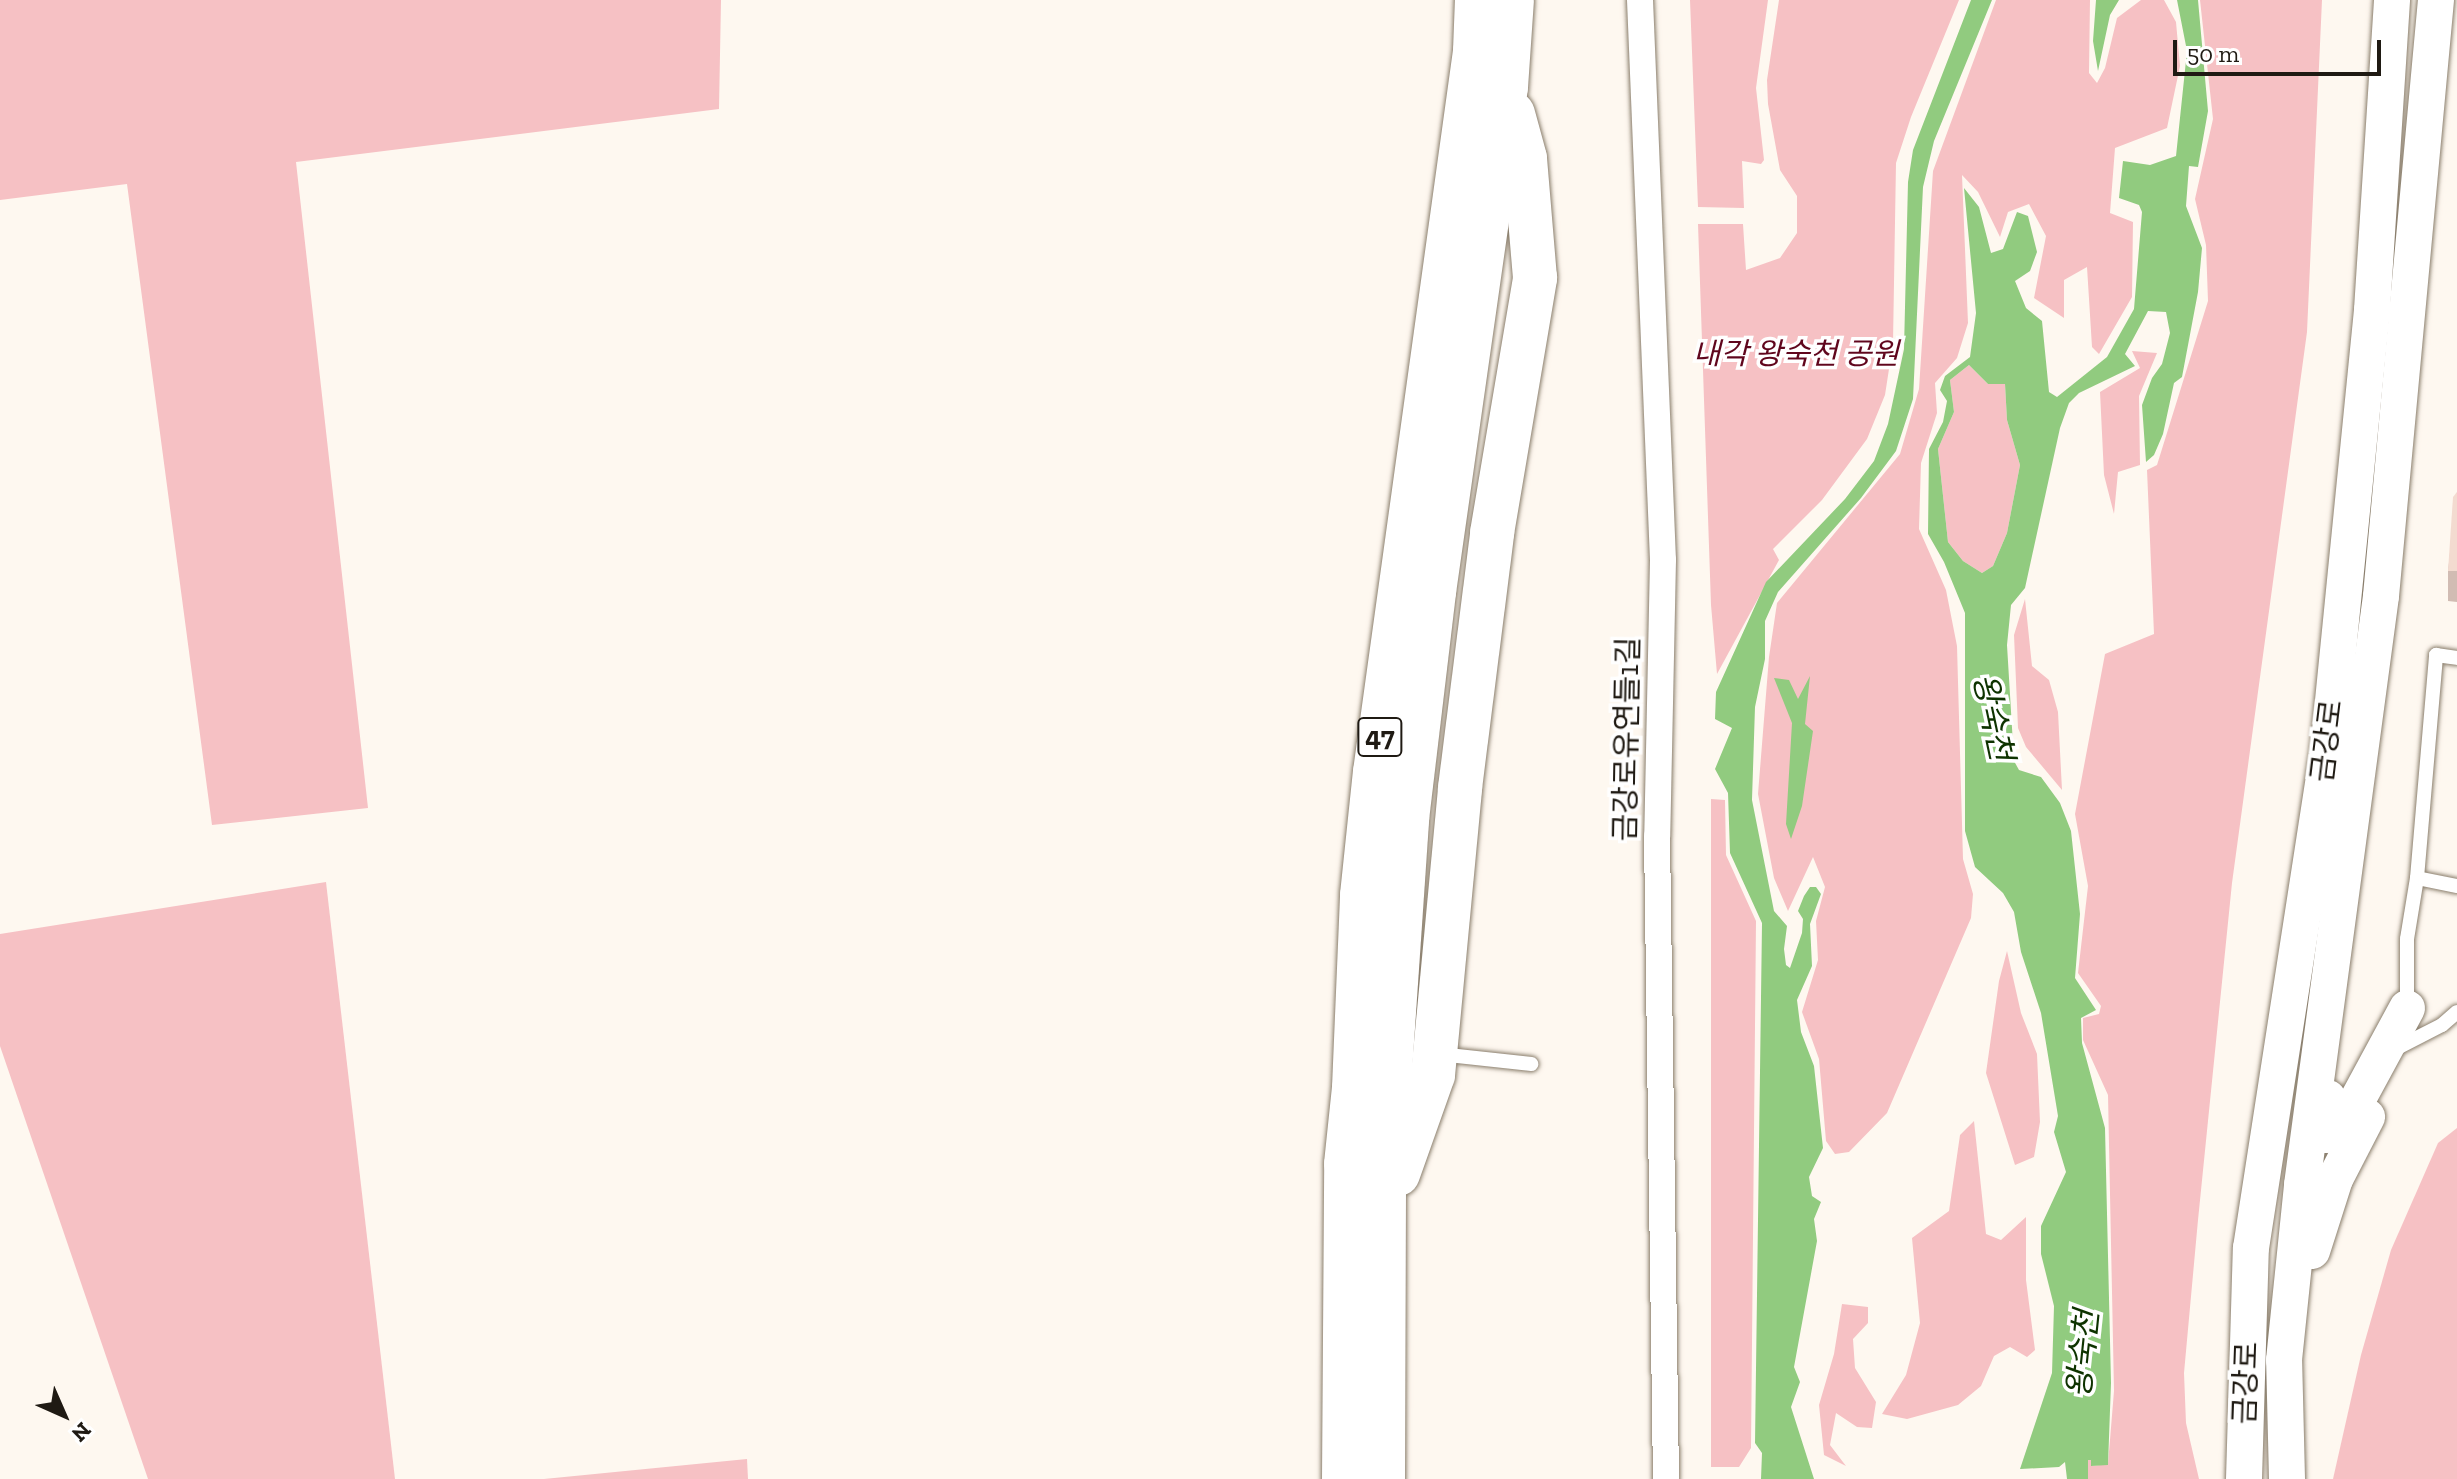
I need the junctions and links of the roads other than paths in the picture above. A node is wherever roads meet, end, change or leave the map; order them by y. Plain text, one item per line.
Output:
1 (1477, 0) edge
2 (1512, 0) edge
3 (1640, 0) edge
4 (2392, 0) edge
5 (2436, 0) edge
6 (1506, 87) junction
7 (2381, 596) junction
8 (2457, 658) edge
9 (2417, 878) junction
10 (2457, 886) edge
11 (2407, 1008) joint
12 (2457, 1012) edge
13 (2399, 1047) joint
14 (1435, 1053) junction
15 (1531, 1064) dead end
16 (1383, 1222) junction
17 (1344, 1479) edge
18 (1383, 1479) edge
19 (1666, 1479) edge
20 (2244, 1479) edge
21 (2289, 1479) edge

1 - 17 highway, 47
2 - 6 highway, 47
3 - 19 street, 금강로유연들1길
4 - 20 main road, 금강로
5 - 7 main road, 금강로
6 - 14 highway
6 - 16 highway, 47
7 - 11 main road
7 - 21 main road, 금강로
8 - 9 lane
9 - 10 lane
9 - 11 lane
12 - 13 lane
13 - 21 main road
14 - 15 lane
14 - 16 highway
16 - 18 highway, 47

